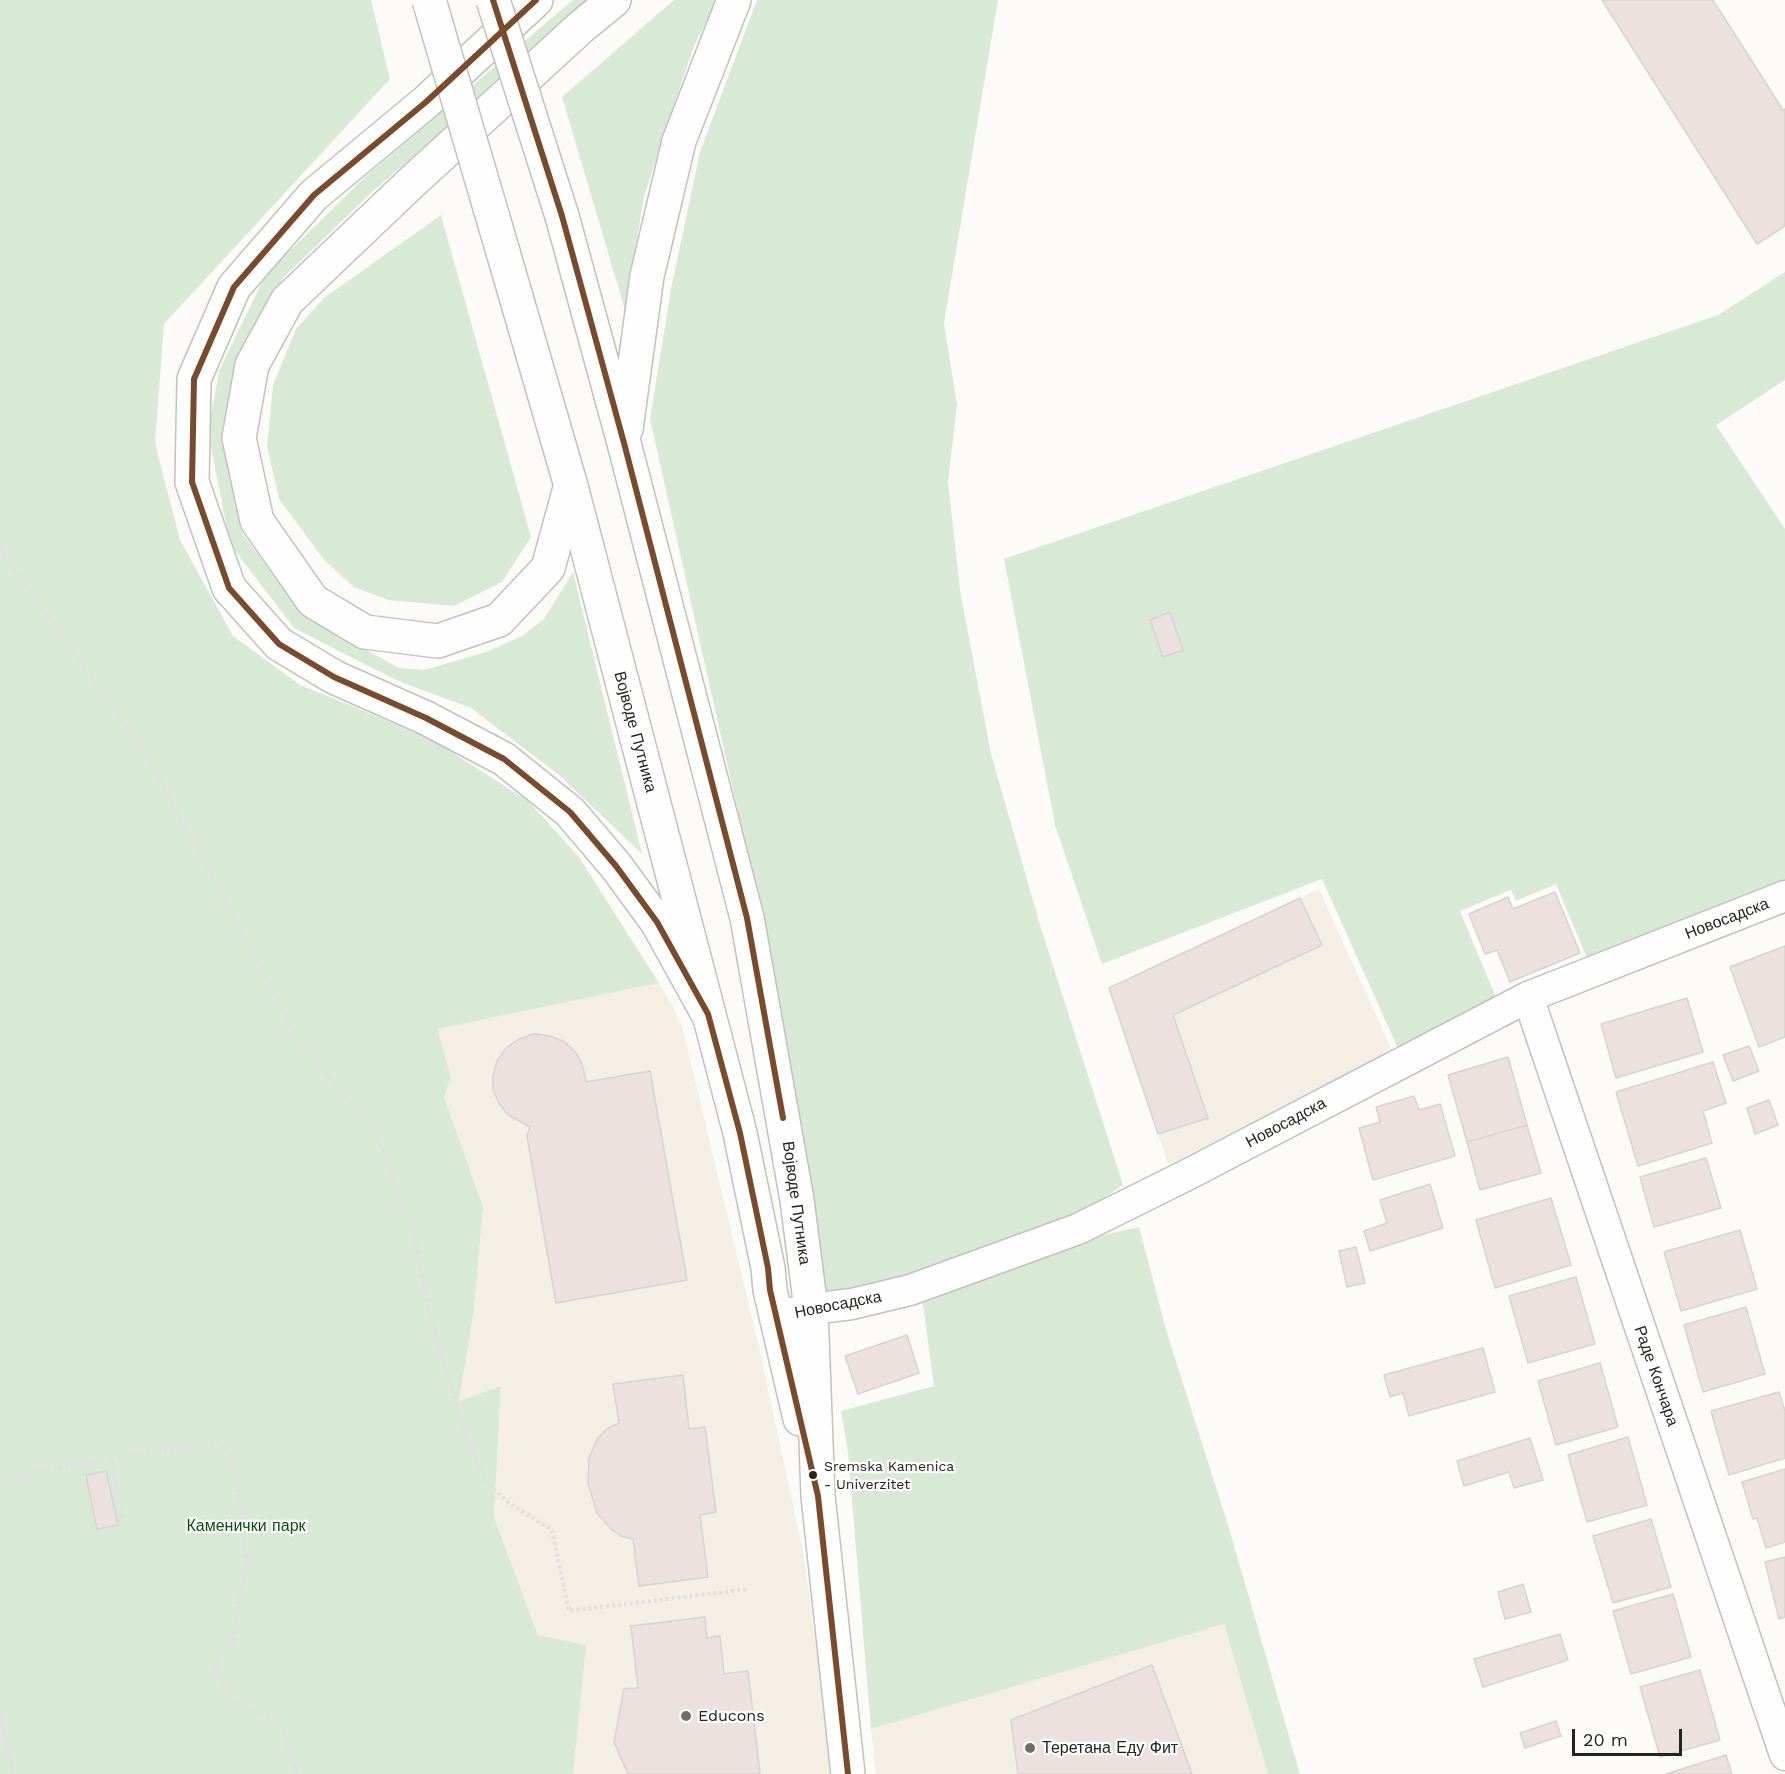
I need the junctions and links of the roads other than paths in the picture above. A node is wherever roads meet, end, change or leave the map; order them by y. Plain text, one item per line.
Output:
1 (429, 0) edge
2 (493, 0) edge
3 (536, 0) edge
4 (614, 0) edge
5 (734, 0) edge
6 (624, 443) junction
7 (571, 486) junction
8 (1785, 896) edge
9 (1528, 997) junction
10 (708, 1014) junction
11 (811, 1309) junction
12 (777, 1317) junction
13 (818, 1496) junction
14 (1785, 1755) edge
15 (848, 1774) edge

1 - 7 main road, Војводе Путника, bridge
2 - 6 main road, Војводе Путника, bridge
3 - 10 main road
4 - 7 main road
5 - 6 main road
6 - 11 main road, Војводе Путника
7 - 10 main road, Војводе Путника
8 - 9 street, Новосадска
9 - 11 street, Новосадска
9 - 14 street, Раде Кончара
10 - 12 main road, Војводе Путника
11 - 12 street, Новосадска
11 - 13 main road, Војводе Путника
12 - 13 main road, Војводе Путника
13 - 15 main road, Војводе Путника

